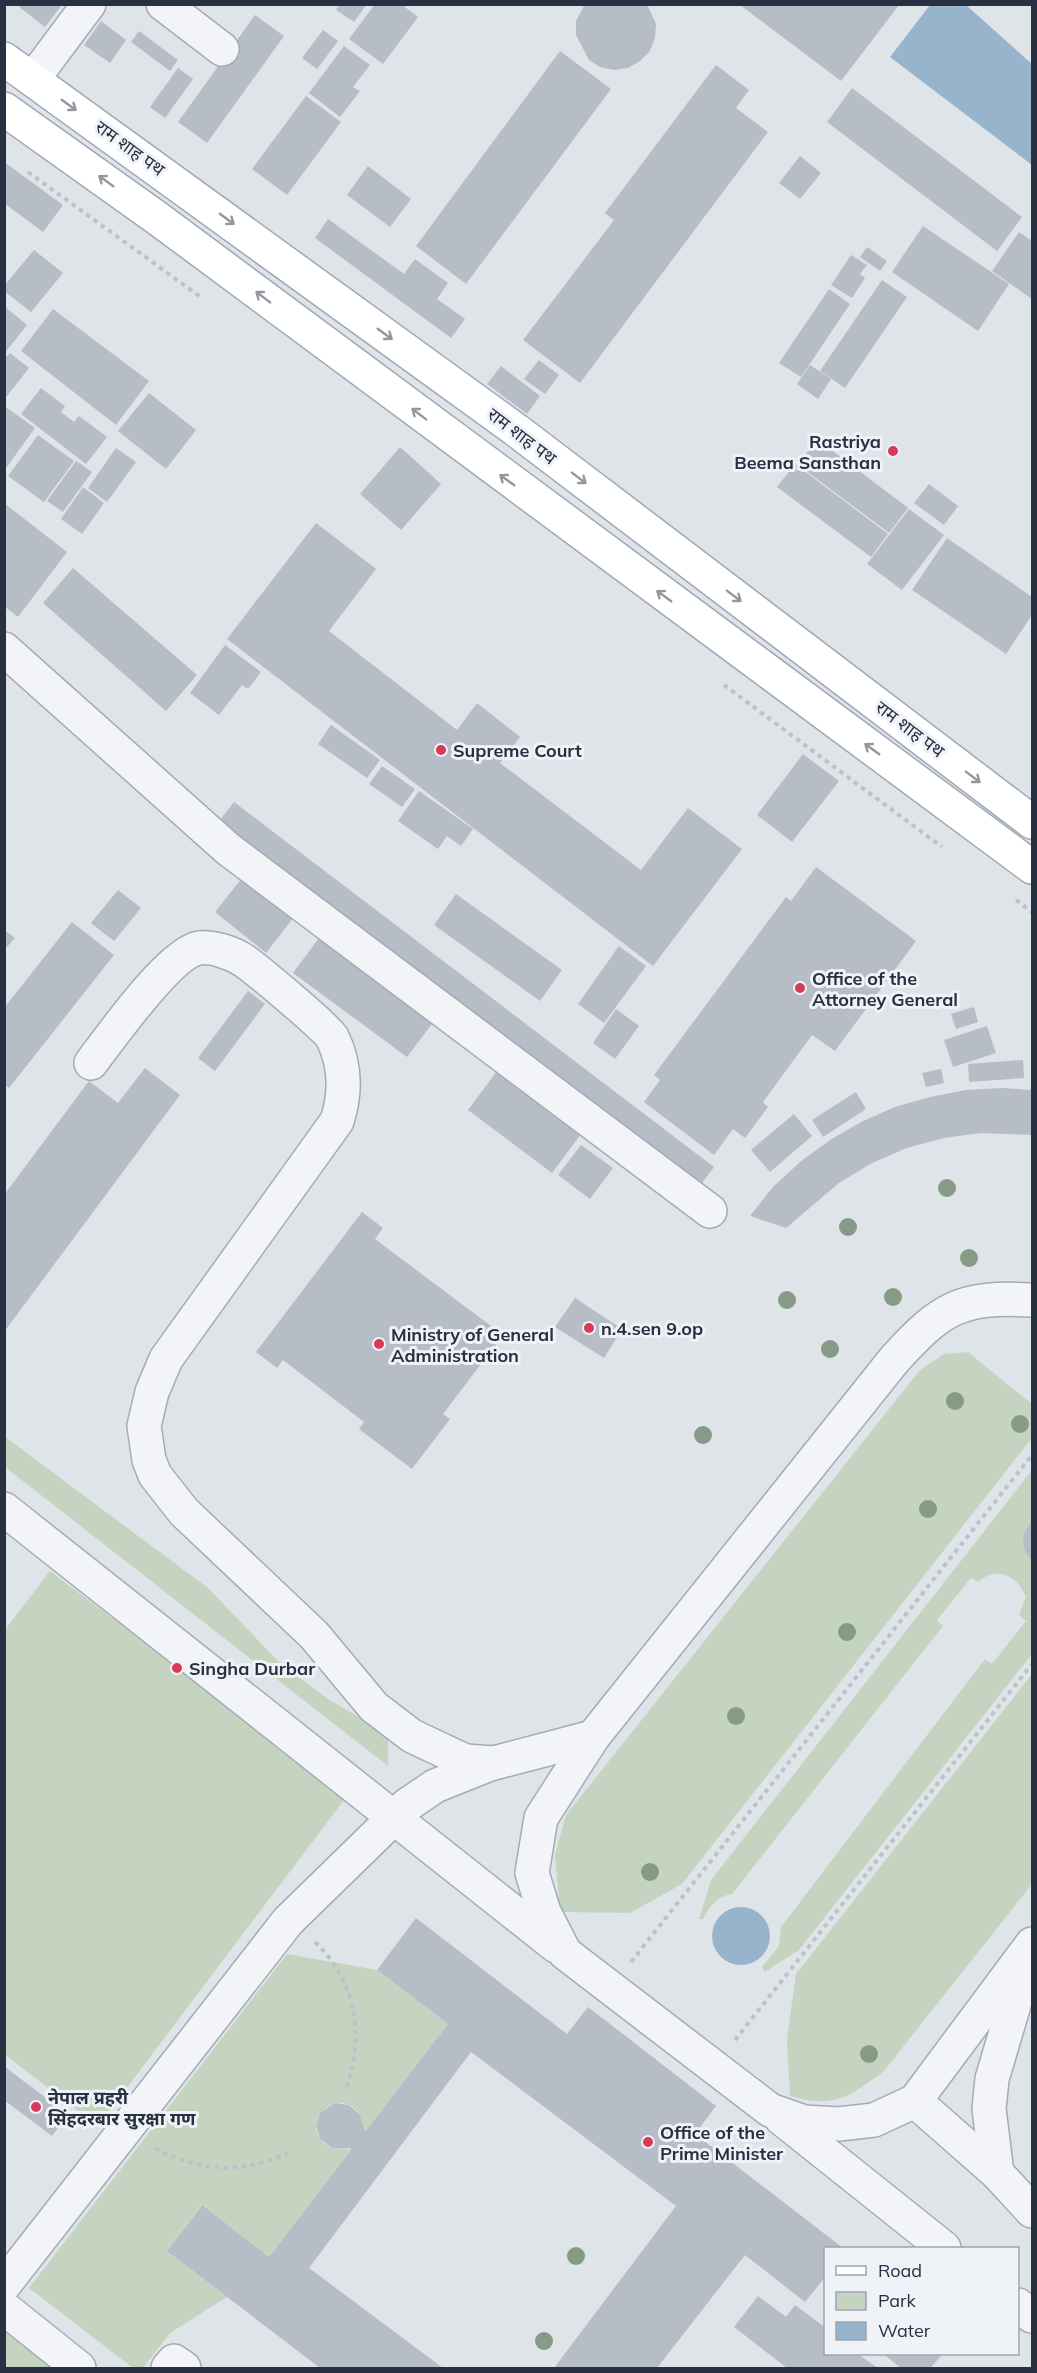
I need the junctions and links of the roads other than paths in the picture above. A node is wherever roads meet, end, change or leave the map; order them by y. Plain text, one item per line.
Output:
1 (89, 4) edge
2 (163, 4) edge
3 (222, 49) dead end
4 (4, 58) edge
5 (33, 79) junction
6 (4, 109) edge
7 (4, 650) edge
8 (1032, 822) edge
9 (1032, 867) edge
10 (91, 1063) dead end
11 (710, 1211) dead end
12 (1032, 1300) edge
13 (4, 1509) edge
14 (593, 1737) junction
15 (494, 1763) junction
16 (393, 1816) junction
17 (1032, 1945) edge
18 (565, 1953) junction
19 (915, 2101) junction
20 (770, 2110) junction
21 (997, 2173) junction
22 (1032, 2211) edge
23 (943, 2247) edge
24 (4, 2285) edge
25 (1019, 2306) edge
26 (4, 2308) edge
27 (1032, 2316) edge
28 (79, 2368) edge
29 (168, 2368) edge
30 (184, 2368) edge

1 - 5 lane
2 - 3 lane
4 - 5 main road, राम शाह पथ
5 -> 8 main road, राम शाह पथ
9 -> 6 main road
7 - 11 lane
10 - 15 lane
12 - 14 lane
13 - 16 lane
14 - 15 lane
14 - 18 lane
15 - 16 lane
16 - 18 lane
16 - 24 lane
17 - 19 lane
17 - 21 lane
18 - 20 lane
19 - 20 lane
19 - 21 lane
20 - 23 lane
21 - 22 lane
25 - 27 lane
26 - 28 lane
29 - 30 lane

